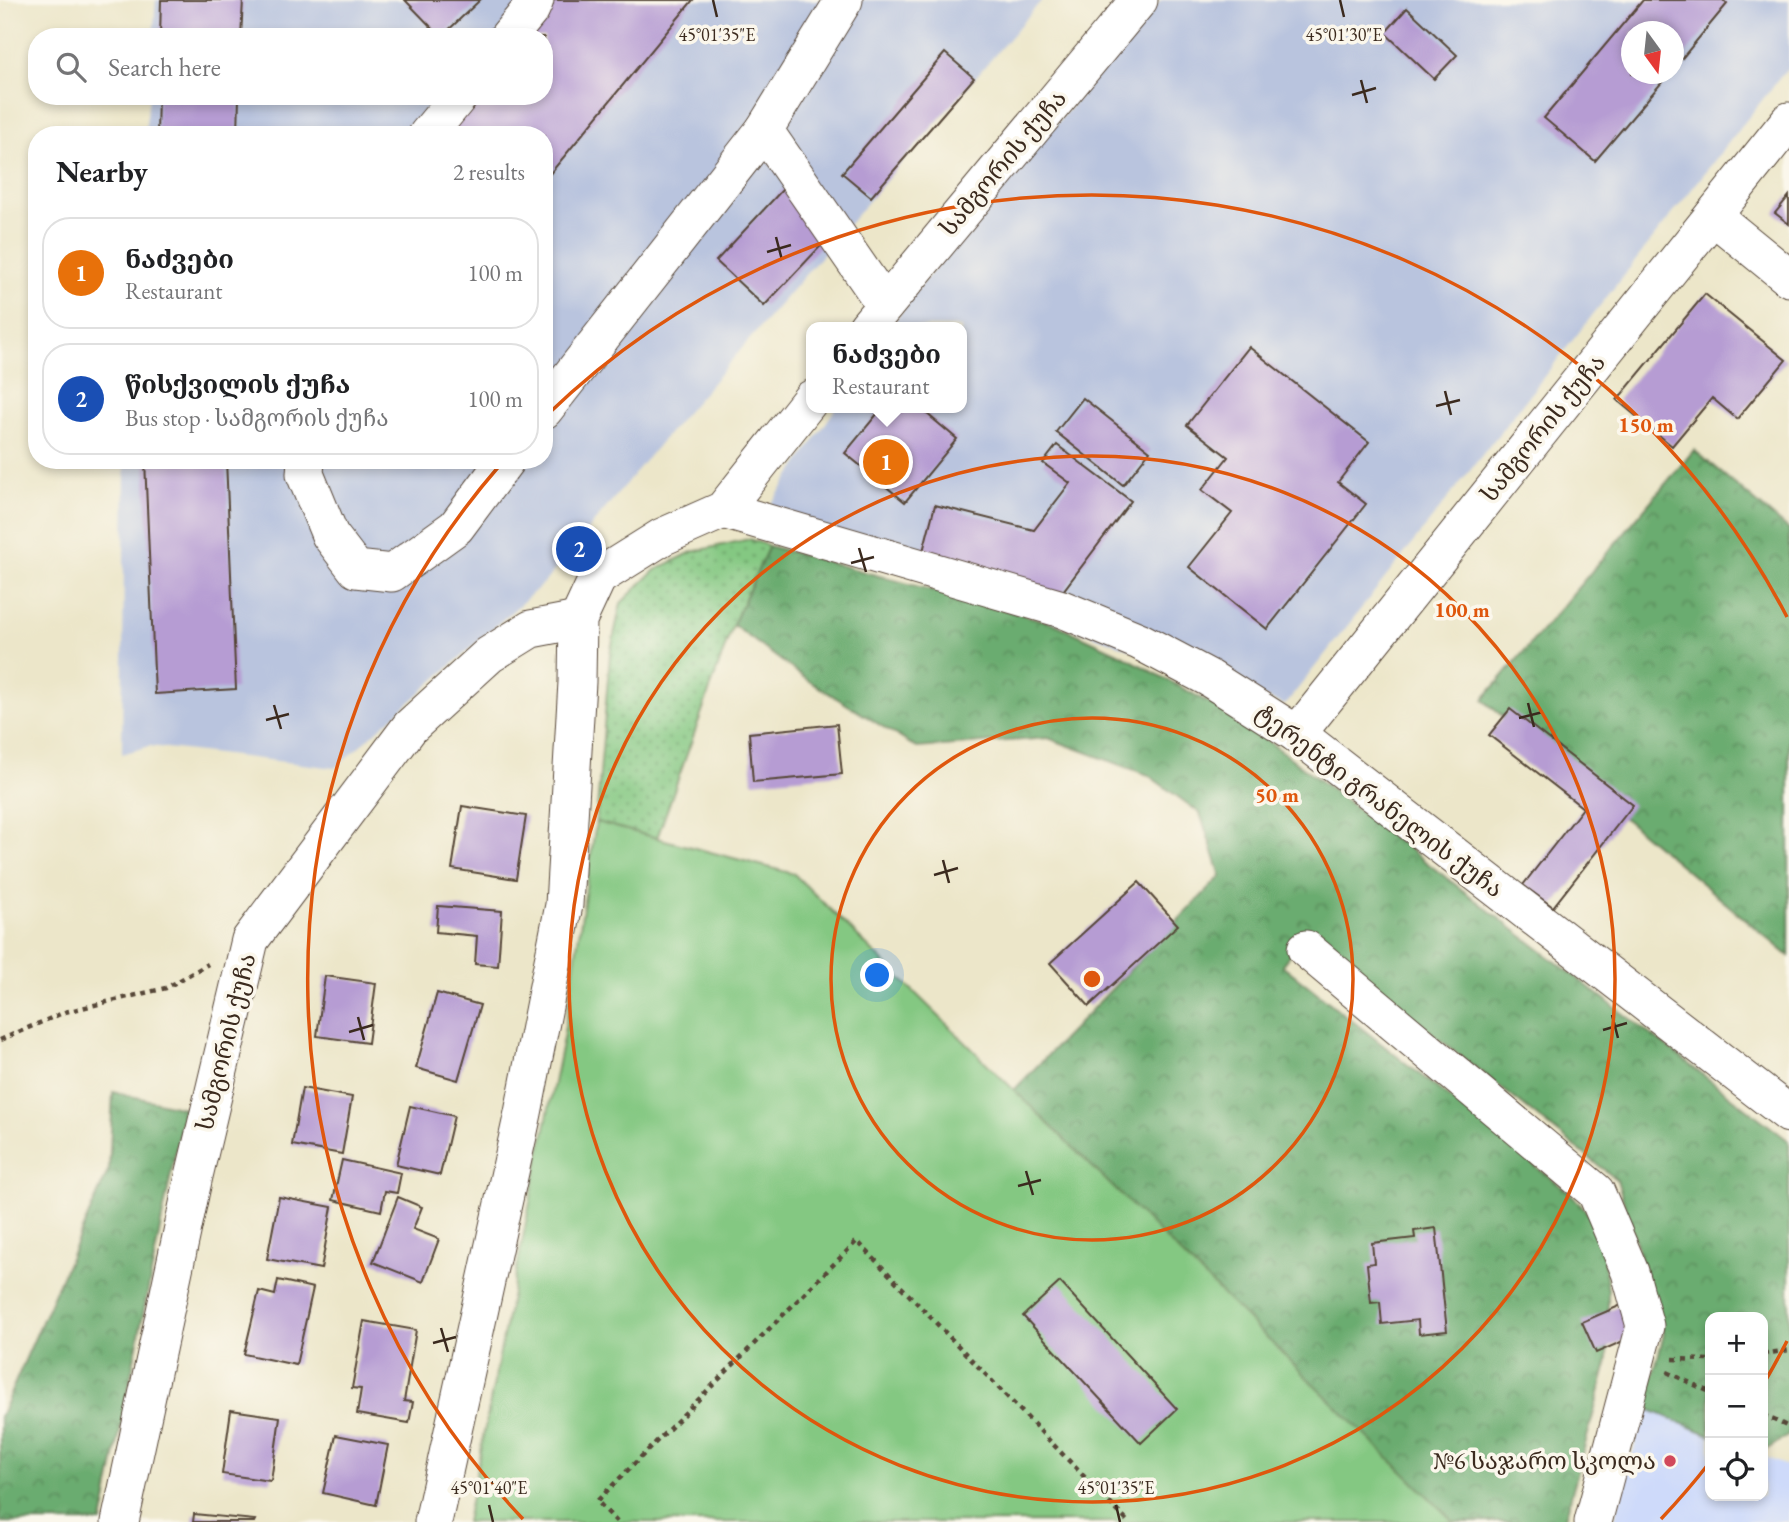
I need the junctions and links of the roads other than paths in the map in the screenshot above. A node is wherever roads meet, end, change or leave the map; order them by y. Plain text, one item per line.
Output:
1 (535, 0) edge
2 (844, 0) edge
3 (1139, 0) edge
4 (515, 28) edge
5 (452, 105) edge
6 (1789, 121) edge
7 (434, 126) edge
8 (764, 130) junction
9 (1713, 216) junction
10 (1789, 278) edge
11 (876, 316) edge
12 (553, 399) edge
13 (806, 405) edge
14 (305, 469) edge
15 (499, 469) edge
16 (723, 510) junction
17 (578, 620) junction
18 (1297, 734) junction
19 (1306, 949) dead end
20 (1789, 1114) edge
21 (120, 1522) edge
22 (433, 1522) edge
23 (1593, 1522) edge

1 - 4 street
2 - 8 street
3 - 11 street, სამგორის ქუჩა
5 - 7 street
6 - 9 street, სამგორის ქუჩა
8 - 11 street
8 - 12 street
9 - 10 street
9 - 18 street, სამგორის ქუჩა
13 - 16 street
14 - 15 street
16 - 17 street
16 - 18 street, ტერენტი გრანელის ქუჩა
17 - 21 street, სამგორის ქუჩა
17 - 22 street
18 - 20 street, ტერენტი გრანელის ქუჩა
19 - 23 street

